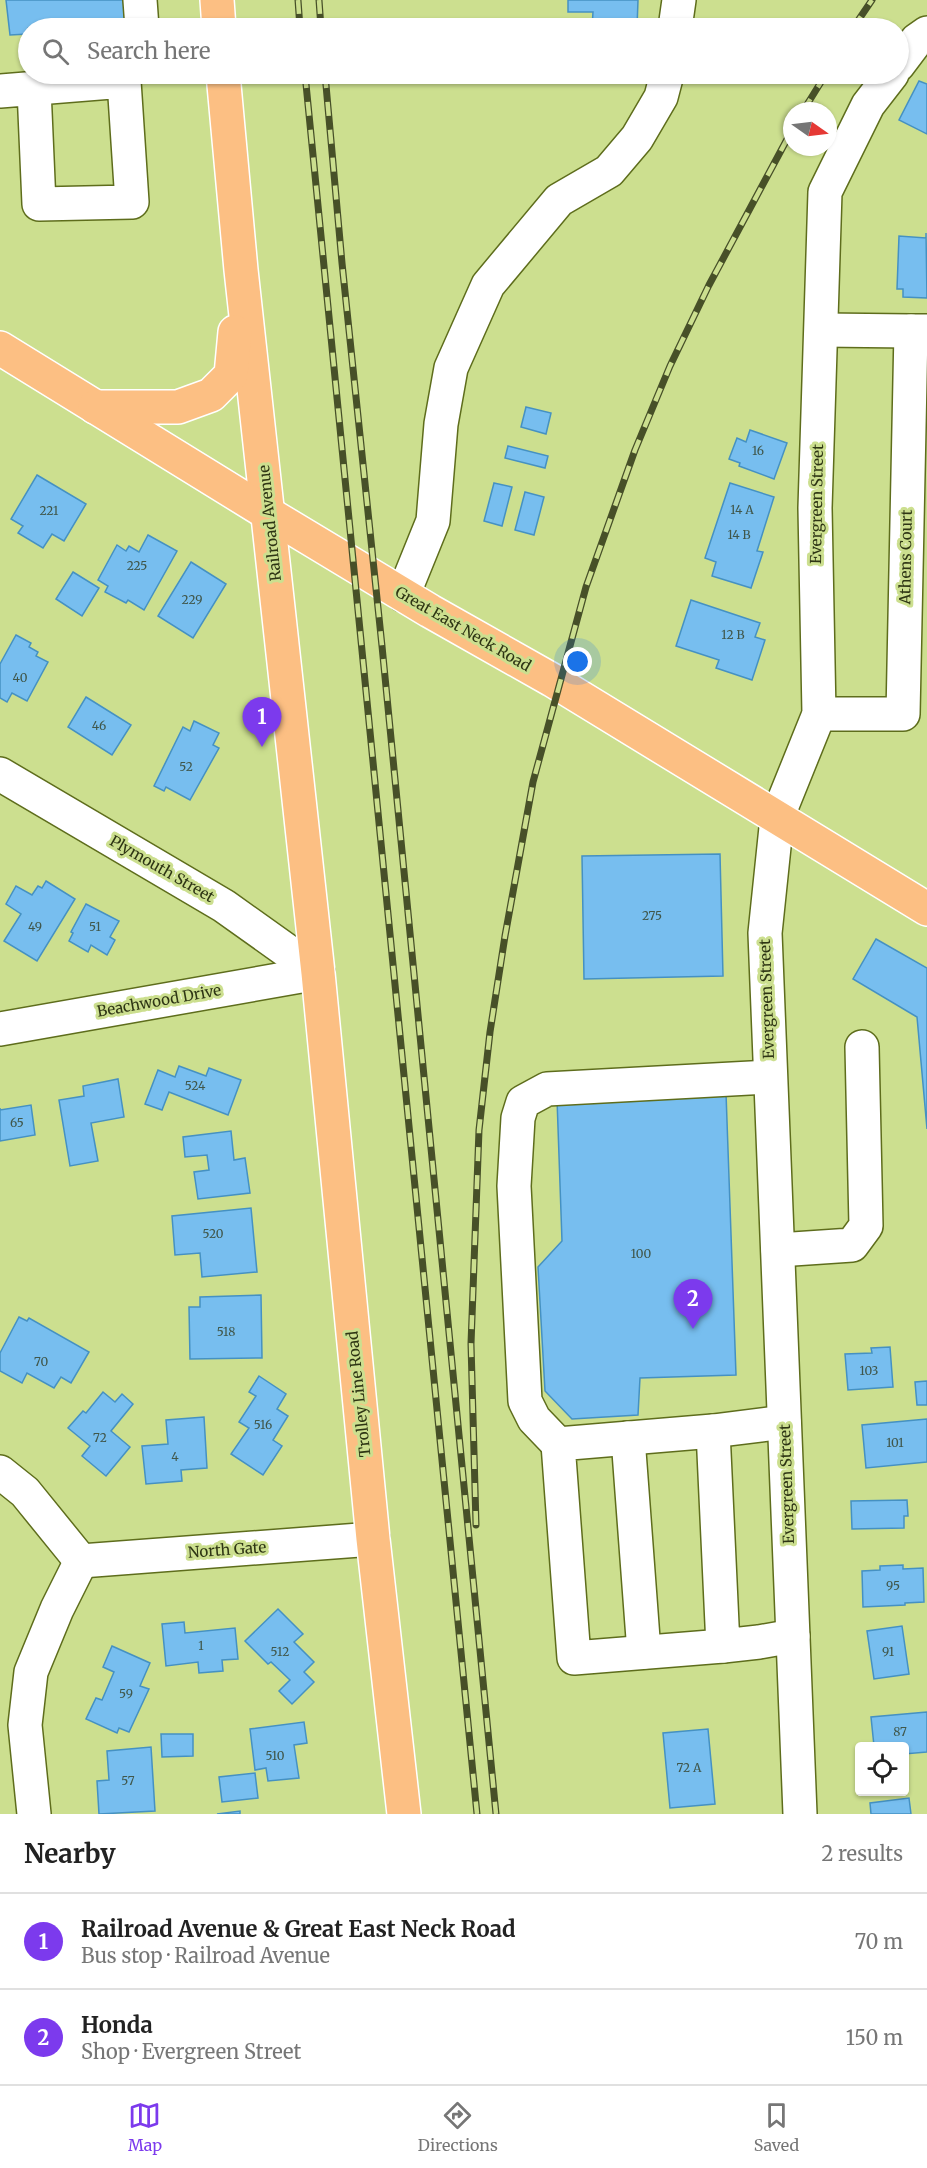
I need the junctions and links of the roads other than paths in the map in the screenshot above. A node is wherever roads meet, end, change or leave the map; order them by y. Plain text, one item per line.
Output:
1 (140, 0) edge
2 (217, 0) edge
3 (679, 0) edge
4 (141, 18) edge
5 (218, 18) edge
6 (676, 18) edge
7 (927, 33) edge
8 (909, 51) edge
9 (72, 84) edge
10 (126, 84) edge
11 (224, 84) edge
12 (664, 84) edge
13 (884, 84) edge
14 (34, 89) junction
15 (0, 92) edge
16 (242, 270) junction
17 (822, 330) junction
18 (919, 331) edge
19 (0, 348) edge
20 (95, 407) junction
21 (269, 514) junction
22 (403, 595) junction
23 (819, 714) junction
24 (0, 774) edge
25 (777, 818) junction
26 (927, 909) edge
27 (318, 973) junction
28 (0, 1029) edge
29 (862, 1047) dead end
30 (770, 1077) junction
31 (778, 1250) junction
32 (784, 1422) junction
33 (713, 1431) junction
34 (628, 1438) junction
35 (558, 1444) junction
36 (0, 1472) edge
37 (373, 1539) junction
38 (81, 1561) junction
39 (792, 1636) junction
40 (723, 1646) junction
41 (644, 1652) junction
42 (34, 1814) edge
43 (404, 1814) edge
44 (800, 1814) edge

1 - 4 street
2 - 5 main road
3 - 6 street
7 - 8 street
9 - 14 street
10 - 14 street
11 - 16 main road, Railroad Avenue
12 - 22 street
13 - 17 street, Evergreen Street
14 - 15 street
16 - 20 main road
16 - 21 main road, Railroad Avenue
17 - 18 street
17 - 23 street, Evergreen Street
18 - 23 street, Athens Court
19 - 20 main road, Great East Neck Road
20 - 21 main road, Great East Neck Road
21 - 22 main road, Great East Neck Road
21 - 27 main road, Railroad Avenue
22 - 25 main road, Great East Neck Road
23 - 25 street, Evergreen Street
24 - 27 street, Plymouth Street
25 - 26 main road, Great East Neck Road
25 - 30 street, Evergreen Street
27 - 28 street, Beachwood Drive
27 - 37 main road, Trolley Line Road
29 - 31 street
30 - 31 street, Evergreen Street
30 - 35 street
31 - 32 street, Evergreen Street
32 - 33 street
32 - 39 street, Evergreen Street
33 - 34 street
33 - 40 street
34 - 35 street
34 - 41 street
35 - 41 street
36 - 38 street
37 - 38 street, North Gate
37 - 43 main road, Trolley Line Road
38 - 42 street
39 - 40 street
39 - 44 street, Evergreen Street
40 - 41 street

